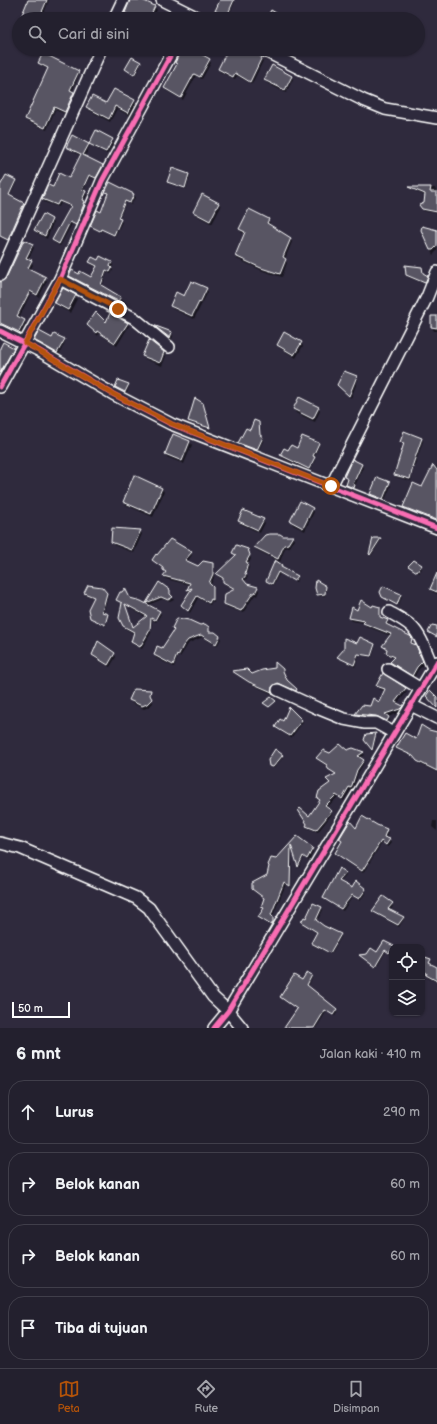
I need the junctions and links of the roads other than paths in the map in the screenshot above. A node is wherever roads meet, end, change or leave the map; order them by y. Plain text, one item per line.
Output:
1 (123, 0) edge
2 (162, 0) edge
3 (117, 12) edge
4 (184, 12) edge
5 (98, 56) edge
6 (170, 56) edge
7 (275, 56) edge
8 (437, 118) edge
9 (437, 272) edge
10 (0, 275) edge
11 (60, 279) junction
12 (0, 331) edge
13 (25, 343) junction
14 (169, 347) dead end
15 (0, 387) edge
16 (331, 486) junction
17 (437, 528) edge
18 (389, 612) dead end
19 (435, 665) edge
20 (388, 669) dead end
21 (421, 689) junction
22 (278, 690) dead end
23 (411, 704) junction
24 (437, 718) edge
25 (394, 733) junction
26 (0, 843) edge
27 (228, 1011) junction
28 (214, 1028) edge
29 (242, 1028) edge

1 - 3 street
2 - 4 street
5 - 10 street
6 - 11 street
7 - 8 street
9 - 16 street
11 - 13 street
11 - 14 street
12 - 13 street
13 - 15 street
13 - 16 street
16 - 17 street
18 - 19 street
19 - 21 street
20 - 21 street
21 - 23 street
22 - 25 street
23 - 24 street
23 - 25 street
25 - 27 street
26 - 27 street
27 - 28 street
27 - 29 street

